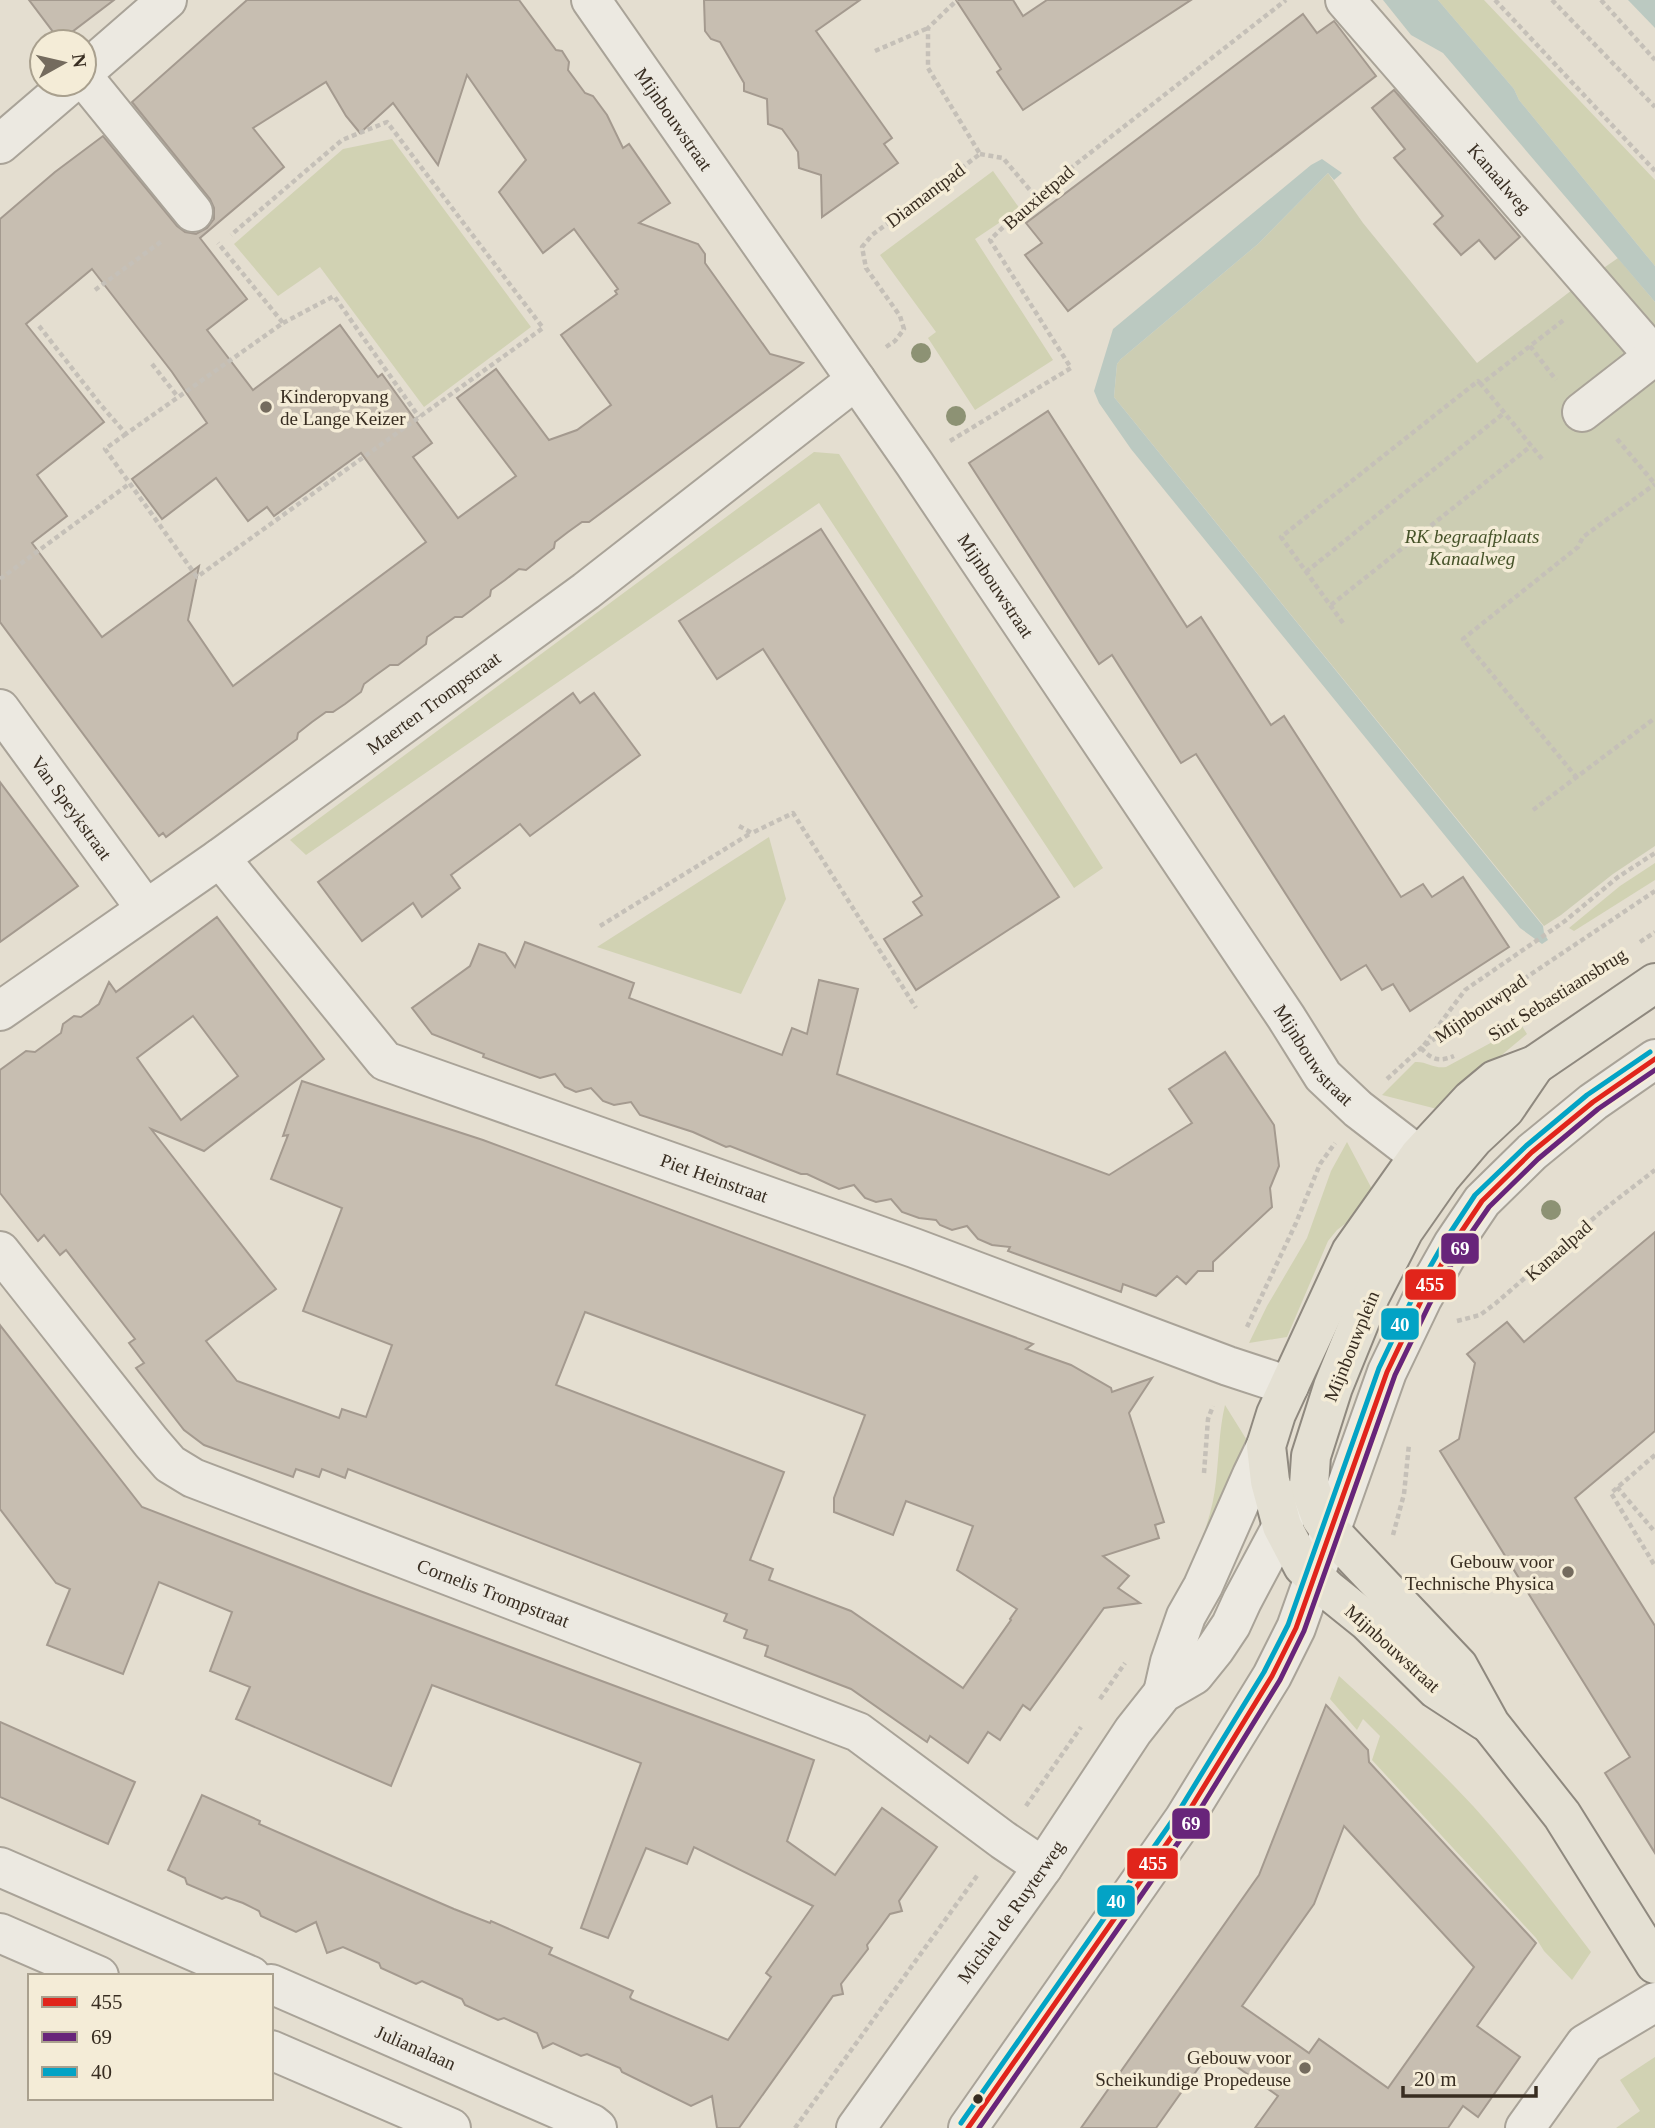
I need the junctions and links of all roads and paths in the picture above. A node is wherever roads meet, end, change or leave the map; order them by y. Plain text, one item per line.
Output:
1 (167, 0) edge
2 (591, 0) edge
3 (957, 0) edge
4 (1286, 0) edge
5 (1345, 0) edge
6 (1495, 0) edge
7 (1552, 0) edge
8 (1601, 0) edge
9 (928, 28) junction
10 (875, 51) dead end
11 (98, 60) edge
12 (1655, 61) edge
13 (98, 95) edge
14 (54, 98) edge
15 (1655, 107) edge
16 (0, 144) edge
17 (980, 154) junction
18 (1655, 171) edge
19 (1035, 196) junction
20 (195, 214) junction
21 (230, 236) dead end
22 (95, 290) dead end
23 (1599, 292) junction
24 (283, 323) junction
25 (39, 326) dead end
26 (1530, 346) junction
27 (1655, 357) edge
28 (152, 364) dead end
29 (1550, 373) dead end
30 (856, 380) junction
31 (1481, 384) junction
32 (178, 397) junction
33 (1582, 412) dead end
34 (1504, 413) junction
35 (419, 417) junction
36 (126, 434) junction
37 (1531, 446) junction
38 (1542, 459) dead end
39 (914, 463) junction
40 (129, 484) junction
41 (1655, 484) edge
42 (1306, 572) junction
43 (0, 579) edge
44 (1331, 605) junction
45 (1343, 623) dead end
46 (0, 709) edge
47 (1655, 718) edge
48 (1577, 778) junction
49 (1533, 810) dead end
50 (740, 826) dead end
51 (752, 833) junction
52 (1655, 853) edge
53 (219, 858) junction
54 (1655, 891) edge
55 (145, 908) junction
56 (600, 926) dead end
57 (1655, 932) edge
58 (1634, 946) dead end
59 (1655, 983) edge
60 (916, 1008) dead end
61 (0, 1011) edge
62 (1421, 1048) junction
63 (1464, 1051) dead end
64 (1655, 1059) edge
65 (1430, 1166) junction
66 (1655, 1170) edge
67 (0, 1251) edge
68 (1451, 1331) dead end
69 (1289, 1386) junction
70 (1410, 1437) dead end
71 (1266, 1446) junction
72 (1655, 1455) edge
73 (1311, 1457) junction
74 (1617, 1487) junction
75 (1282, 1526) junction
76 (1331, 1532) junction
77 (1655, 1532) edge
78 (1391, 1546) dead end
79 (1655, 1566) edge
80 (1314, 1577) junction
81 (1163, 1693) junction
82 (1490, 1724) junction
83 (0, 1867) edge
84 (1043, 1867) junction
85 (0, 1933) edge
86 (1655, 1964) edge
87 (94, 1974) edge
88 (246, 1974) edge
89 (273, 1985) edge
90 (1655, 2002) edge
91 (273, 2051) edge
92 (452, 2128) edge
93 (597, 2128) edge
94 (856, 2128) edge
95 (968, 2128) edge
96 (1525, 2128) edge

1 - 11 street
2 - 30 street, Mijnbouwstraat
3 - 9 path
4 - 19 path, Bauxietpad
5 - 23 street, Kanaalweg
6 - 18 path
7 - 15 path
8 - 12 path
9 - 10 path
9 - 17 path, Diamantpad
13 - 20 street
14 - 16 street
17 - 19 path
17 - 30 path, Diamantpad
19 - 39 path, Bauxietpad
20 - 22 path
20 - 24 path
21 - 35 path
23 - 26 path
23 - 27 street, Kanaalweg
24 - 32 path
24 - 35 path
25 - 36 path
26 - 29 path
26 - 31 path
27 - 33 street
28 - 32 path
30 - 39 street, Mijnbouwstraat
30 - 53 street, Maerten Trompstraat
31 - 34 path
31 - 42 path
32 - 36 path
34 - 37 path
34 - 42 path
35 - 40 path
36 - 40 path
37 - 38 path
37 - 44 path
39 - 65 street, Mijnbouwstraat
40 - 43 path
41 - 48 path
42 - 44 path
44 - 45 path
46 - 55 street, Van Speykstraat
47 - 48 path
48 - 49 path
50 - 51 path
51 - 56 path
51 - 60 path
52 - 62 path, Mijnbouwpad
53 - 55 street, Maerten Trompstraat
53 - 69 street, Piet Heinstraat
54 - 62 path, Mijnbouwpad
55 - 61 street, Maerten Trompstraat
57 - 58 path, Sint Sebastiaansbrug
59 - 65 main road
62 - 63 path
64 - 76 street
65 - 69 main road, Mijnbouwplein
65 - 73 main road, Mijnbouwplein
66 - 68 path, Kanaalpad
67 - 84 street, Cornelis Trompstraat
69 - 71 main road, Mijnbouwplein
70 - 78 path
71 - 75 main road, Mijnbouwstraat
71 - 81 street, Michiel de Ruyterweg
72 - 74 path
73 - 75 street, Mijnbouwplein
73 - 76 main road, Mijnbouwstraat
74 - 77 path
74 - 79 path
75 - 80 main road, Mijnbouwstraat
75 - 81 street, Michiel de Ruyterweg
76 - 80 street
76 - 82 main road, Mijnbouwstraat
80 - 82 main road, Mijnbouwstraat
80 - 95 street
81 - 84 street, Michiel de Ruyterweg
82 - 86 main road, Mijnbouwstraat
83 - 88 street
84 - 94 street, Michiel de Ruyterweg
85 - 87 street
89 - 93 street, Julianalaan
90 - 96 street
91 - 92 street

